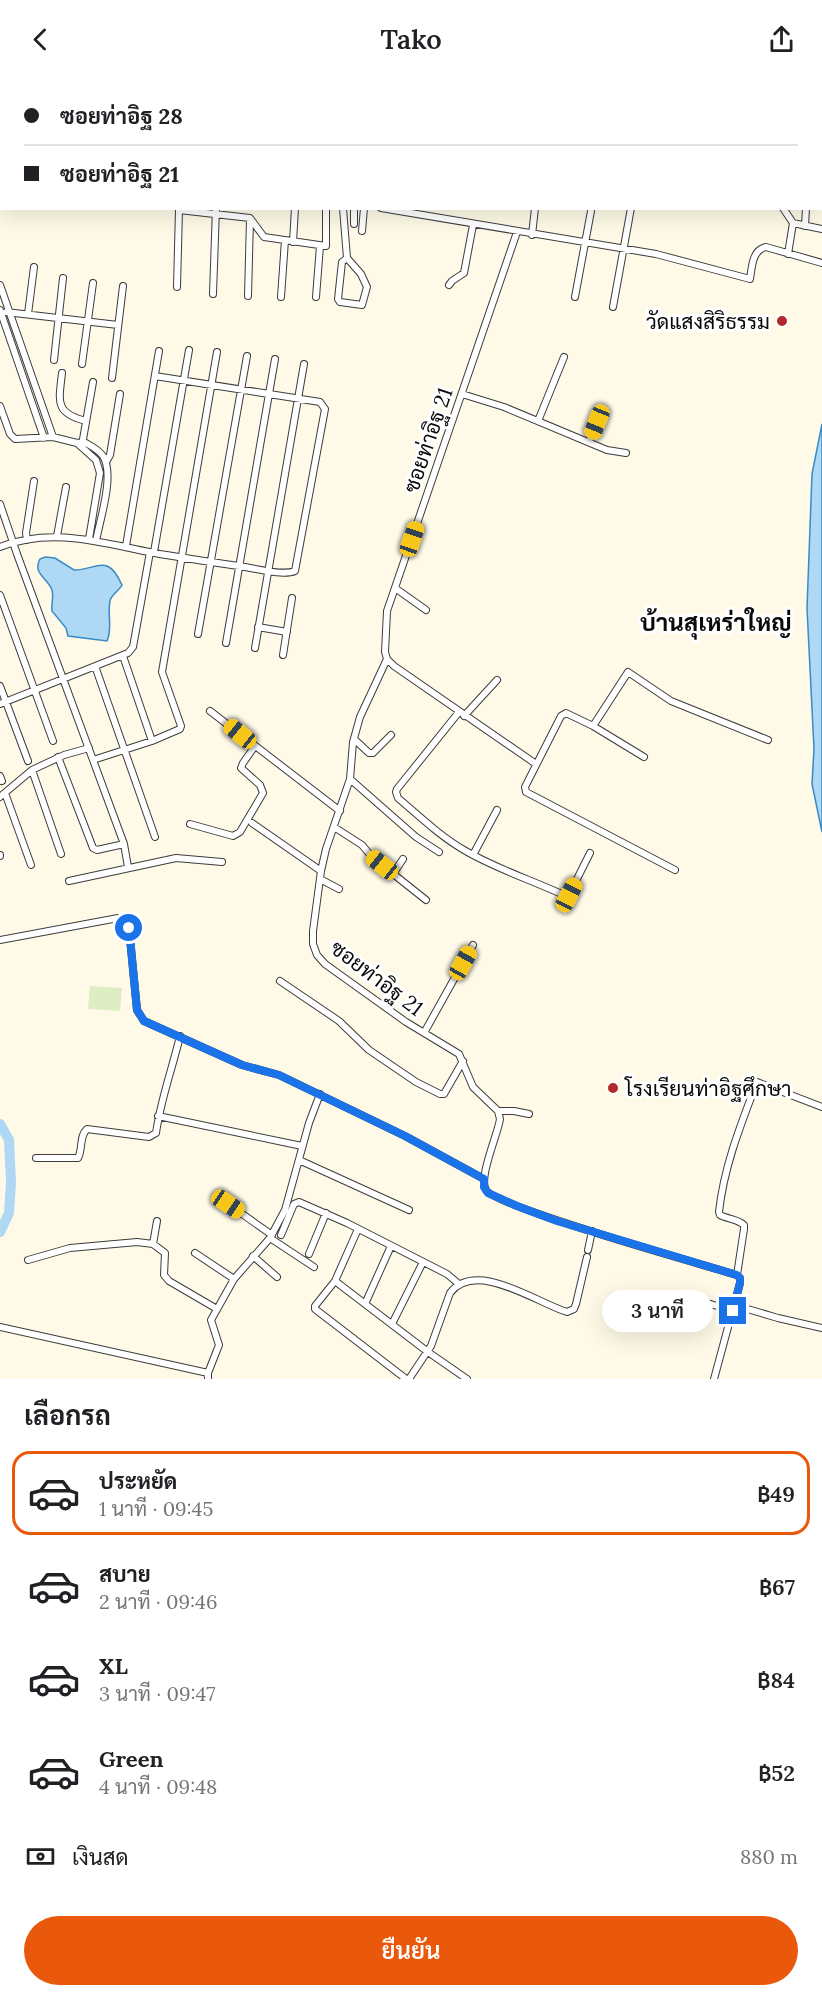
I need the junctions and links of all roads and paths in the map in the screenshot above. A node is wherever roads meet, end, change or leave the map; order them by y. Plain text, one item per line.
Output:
1 (179, 210) edge
2 (198, 210) edge
3 (295, 210) edge
4 (326, 210) edge
5 (343, 210) edge
6 (354, 210) edge
7 (364, 210) edge
8 (396, 210) edge
9 (535, 210) edge
10 (631, 210) edge
11 (784, 210) edge
12 (806, 210) edge
13 (216, 211) edge
14 (591, 211) dead end
15 (418, 212) edge
16 (250, 218) junction
17 (354, 224) dead end
18 (794, 224) junction
19 (473, 225) junction
20 (805, 226) junction
21 (822, 229) edge
22 (362, 231) dead end
23 (517, 232) junction
24 (532, 235) junction
25 (285, 240) junction
26 (293, 242) junction
27 (586, 243) junction
28 (320, 246) junction
29 (625, 249) junction
30 (788, 254) junction
31 (347, 258) junction
32 (822, 263) edge
33 (34, 267) dead end
34 (63, 278) dead end
35 (93, 283) dead end
36 (0, 285) edge
37 (449, 285) dead end
38 (123, 286) dead end
39 (177, 287) dead end
40 (213, 294) dead end
41 (248, 296) dead end
42 (281, 297) dead end
43 (316, 297) dead end
44 (575, 297) dead end
45 (613, 307) dead end
46 (0, 312) edge
47 (9, 312) junction
48 (28, 314) junction
49 (58, 318) junction
50 (88, 321) junction
51 (118, 325) junction
52 (189, 350) dead end
53 (159, 351) dead end
54 (217, 352) dead end
55 (247, 356) dead end
56 (564, 357) dead end
57 (275, 359) dead end
58 (54, 360) dead end
59 (82, 364) dead end
60 (304, 364) dead end
61 (63, 373) dead end
62 (155, 376) junction
63 (112, 378) dead end
64 (184, 381) junction
65 (93, 382) dead end
66 (212, 385) junction
67 (36, 390) junction
68 (240, 390) junction
69 (28, 392) junction
70 (120, 394) dead end
71 (269, 394) junction
72 (462, 394) junction
73 (298, 399) junction
74 (0, 406) edge
75 (86, 421) junction
76 (538, 421) junction
77 (597, 422) dead end
78 (53, 437) junction
79 (44, 438) junction
80 (589, 442) junction
81 (80, 444) junction
82 (626, 453) dead end
83 (106, 462) junction
84 (34, 481) dead end
85 (66, 487) dead end
86 (0, 504) edge
87 (57, 536) junction
88 (89, 539) junction
89 (27, 540) junction
90 (96, 541) junction
91 (15, 543) junction
92 (126, 546) junction
93 (0, 548) edge
94 (152, 552) junction
95 (182, 558) junction
96 (211, 562) junction
97 (240, 566) junction
98 (268, 571) junction
99 (395, 588) junction
100 (0, 595) edge
101 (292, 598) dead end
102 (426, 610) dead end
103 (258, 627) junction
104 (287, 632) junction
105 (198, 634) dead end
106 (226, 643) dead end
107 (255, 648) dead end
108 (283, 654) dead end
109 (123, 656) junction
110 (387, 659) junction
111 (95, 666) junction
112 (63, 680) junction
113 (496, 680) dead end
114 (0, 686) edge
115 (35, 691) junction
116 (3, 703) edge
117 (210, 711) dead end
118 (461, 714) junction
119 (593, 726) junction
120 (391, 735) dead end
121 (354, 739) junction
122 (768, 740) dead end
123 (52, 741) dead end
124 (152, 741) junction
125 (255, 746) junction
126 (88, 748) junction
127 (125, 749) junction
128 (58, 757) junction
129 (644, 757) dead end
130 (93, 760) junction
131 (28, 761) dead end
132 (536, 764) junction
133 (32, 770) junction
134 (350, 780) junction
135 (2, 795) edge
136 (497, 810) dead end
137 (340, 811) junction
138 (252, 823) dead end
139 (190, 824) dead end
140 (334, 827) junction
141 (155, 837) dead end
142 (124, 844) junction
143 (439, 852) dead end
144 (61, 854) dead end
145 (590, 854) dead end
146 (473, 855) junction
147 (403, 859) dead end
148 (222, 862) dead end
149 (31, 865) dead end
150 (128, 867) junction
151 (675, 870) dead end
152 (321, 871) junction
153 (393, 874) junction
154 (320, 879) junction
155 (69, 881) dead end
156 (339, 889) dead end
157 (426, 900) dead end
158 (0, 940) edge
159 (473, 945) dead end
160 (280, 981) dead end
161 (424, 1034) junction
162 (180, 1036) junction
163 (463, 1061) junction
164 (320, 1094) junction
165 (822, 1107) edge
166 (498, 1111) junction
167 (529, 1114) dead end
168 (158, 1116) junction
169 (303, 1146) junction
170 (36, 1158) dead end
171 (299, 1160) junction
172 (484, 1179) junction
173 (228, 1204) dead end
174 (409, 1210) dead end
175 (326, 1213) junction
176 (158, 1221) dead end
177 (358, 1229) junction
178 (592, 1231) junction
179 (281, 1236) dead end
180 (271, 1237) junction
181 (153, 1244) junction
182 (391, 1246) junction
183 (195, 1253) dead end
184 (309, 1254) dead end
185 (254, 1256) junction
186 (28, 1260) dead end
187 (423, 1262) junction
188 (314, 1267) dead end
189 (737, 1275) junction
190 (277, 1277) dead end
191 (234, 1279) junction
192 (335, 1281) junction
193 (459, 1284) junction
194 (685, 1296) dead end
195 (365, 1304) junction
196 (734, 1308) junction
197 (217, 1309) junction
198 (392, 1324) junction
199 (0, 1327) edge
200 (822, 1328) edge
201 (428, 1352) junction
202 (208, 1376) edge
203 (408, 1379) edge
204 (467, 1379) edge
205 (714, 1379) edge

1 - 39 street
2 - 13 street
3 - 26 street
4 - 28 street
5 - 31 street
6 - 17 street
7 - 22 street
8 - 15 street
9 - 24 street
10 - 29 street
11 - 18 street
12 - 20 street
13 - 16 street
13 - 40 street
14 - 27 street
15 - 19 street
16 - 25 street
16 - 41 street
18 - 20 street
18 - 30 street
19 - 23 street
19 - 37 street
20 - 21 street
23 - 24 street
23 - 72 street, ซอยท่าอิฐ 21
24 - 27 street
25 - 26 street
25 - 42 street
26 - 28 street
27 - 29 street
27 - 44 street
28 - 43 street
29 - 30 street
29 - 45 street
30 - 32 street
31 - 31 street
33 - 48 street
34 - 49 street
35 - 50 street
36 - 47 street
38 - 51 street
46 - 47 street
46 - 69 street
47 - 48 street
47 - 67 street
48 - 49 street
49 - 50 street
49 - 58 street
50 - 51 street
50 - 59 street
51 - 63 street
52 - 64 street
53 - 62 street
54 - 66 street
55 - 68 street
56 - 76 street
57 - 71 street
60 - 73 street
61 - 75 street
62 - 64 street
62 - 92 street
64 - 66 street
64 - 94 street
65 - 75 street
66 - 68 street
66 - 95 street
67 - 69 street
67 - 78 street
68 - 71 street
68 - 96 street
69 - 79 street
70 - 83 street
71 - 73 street
71 - 97 street
72 - 76 street
72 - 99 street, ซอยท่าอิฐ 21
73 - 98 street
73 - 98 street
74 - 79 street
75 - 81 street
76 - 80 street
77 - 80 street
78 - 79 street
78 - 81 street
80 - 82 street
81 - 83 street
81 - 88 street
83 - 90 street
84 - 89 street
85 - 87 street
86 - 91 street
87 - 88 street
87 - 89 street
88 - 90 street
89 - 91 street
90 - 92 street
91 - 93 street
91 - 112 street
92 - 94 street
94 - 95 street
94 - 109 street
95 - 96 street
95 - 124 street
96 - 97 street
96 - 105 street
97 - 98 street
97 - 106 street
98 - 103 street
99 - 102 street
99 - 110 street, ซอยท่าอิฐ 21
100 - 115 street
101 - 104 street
103 - 104 street
103 - 107 street
104 - 108 street
109 - 111 street
109 - 124 street
110 - 118 street
110 - 121 street, ซอยท่าอิฐ 21
111 - 112 street
111 - 127 street
112 - 115 street
112 - 126 street
113 - 118 street
114 - 116 street
115 - 116 street
115 - 123 street
116 - 131 street
117 - 125 street
118 - 132 street
118 - 146 street
119 - 122 street
119 - 129 street
119 - 132 street
120 - 121 street
121 - 134 street, ซอยท่าอิฐ 21
124 - 127 street
125 - 137 street
125 - 139 street
126 - 128 street
126 - 130 street
127 - 130 street
127 - 141 street
128 - 133 street
128 - 142 street
130 - 142 street
132 - 151 street
133 - 135 street
133 - 144 street
134 - 137 street, ซอยท่าอิฐ 21
134 - 143 street
135 - 149 street
136 - 146 street
137 - 140 street, ซอยท่าอิฐ 21
138 - 152 street
140 - 152 street, ซอยท่าอิฐ 21
140 - 153 street
142 - 150 street
145 - 146 street
147 - 153 street
148 - 150 street
150 - 155 street
152 - 154 street, ซอยท่าอิฐ 21
153 - 157 street
154 - 156 street
154 - 161 street, ซอยท่าอิฐ 21
158 - 162 street
159 - 161 street
160 - 163 street
161 - 163 street, ซอยท่าอิฐ 21
162 - 164 street
162 - 168 street
163 - 166 street, ซอยท่าอิฐ 21
164 - 169 street
164 - 172 street
165 - 189 street
166 - 167 street
166 - 172 street
168 - 169 street
168 - 170 street
169 - 171 street
171 - 174 street
171 - 180 street
172 - 178 street
173 - 180 street
175 - 177 street
175 - 179 street
175 - 184 street
176 - 181 street
177 - 182 street
177 - 192 street
178 - 189 street
178 - 193 street
180 - 185 street
180 - 188 street
181 - 186 street
181 - 197 street
182 - 187 street
182 - 195 street
183 - 191 street
185 - 190 street
185 - 191 street
187 - 193 street
187 - 198 street
189 - 196 street
191 - 197 street
192 - 195 street
192 - 203 street
193 - 201 street
194 - 196 street
195 - 198 street
196 - 200 street
196 - 205 street
197 - 202 street
198 - 201 street
199 - 202 street
201 - 203 street
201 - 204 street

